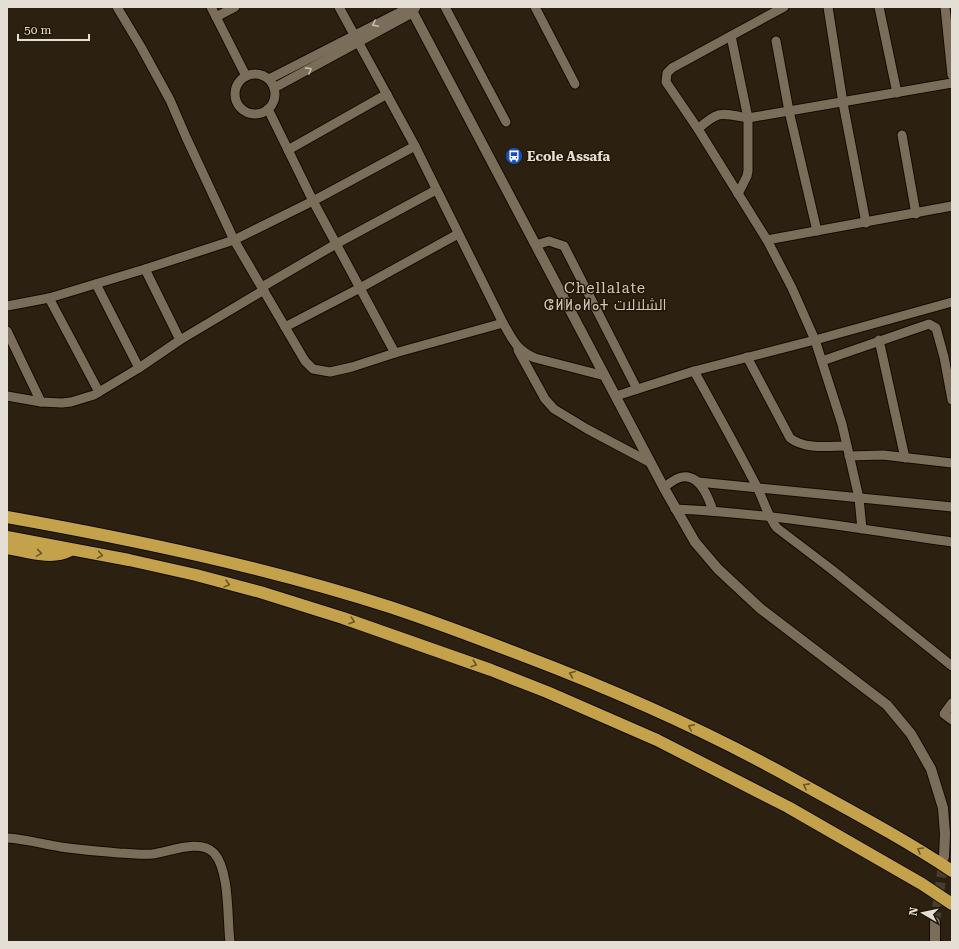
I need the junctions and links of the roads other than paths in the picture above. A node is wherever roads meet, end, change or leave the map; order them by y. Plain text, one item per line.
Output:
1 (211, 7) edge
2 (235, 7) edge
3 (339, 7) edge
4 (445, 7) edge
5 (535, 7) edge
6 (784, 7) edge
7 (828, 7) edge
8 (879, 7) edge
9 (945, 7) edge
10 (121, 8) edge
11 (412, 8) edge
12 (216, 17) junction
13 (731, 36) junction
14 (356, 39) junction
15 (776, 41) dead end
16 (952, 75) edge
17 (246, 76) junction
18 (269, 79) junction
19 (952, 83) edge
20 (575, 84) dead end
21 (274, 88) junction
22 (897, 93) junction
23 (387, 94) junction
24 (843, 103) junction
25 (268, 109) junction
26 (789, 112) junction
27 (748, 118) junction
28 (506, 122) dead end
29 (698, 129) junction
30 (902, 135) dead end
31 (415, 146) junction
32 (288, 150) junction
33 (436, 190) junction
34 (738, 194) junction
35 (313, 201) junction
36 (952, 206) edge
37 (916, 214) junction
38 (866, 223) junction
39 (817, 231) junction
40 (458, 234) junction
41 (234, 240) junction
42 (767, 240) junction
43 (336, 244) junction
44 (536, 245) junction
45 (146, 269) junction
46 (96, 284) junction
47 (360, 288) junction
48 (263, 289) junction
49 (48, 298) junction
50 (952, 302) edge
51 (7, 306) edge
52 (503, 323) junction
53 (285, 327) junction
54 (7, 331) edge
55 (180, 340) junction
56 (815, 340) junction
57 (879, 340) junction
58 (517, 348) junction
59 (395, 353) junction
60 (747, 357) junction
61 (822, 360) junction
62 (139, 368) junction
63 (694, 371) junction
64 (605, 376) junction
65 (637, 389) junction
66 (99, 392) junction
67 (7, 396) edge
68 (616, 396) junction
69 (952, 400) edge
70 (41, 402) junction
71 (847, 446) junction
72 (849, 456) junction
73 (905, 458) junction
74 (651, 463) junction
75 (952, 463) edge
76 (698, 482) junction
77 (664, 488) junction
78 (757, 488) junction
79 (859, 498) junction
80 (952, 508) edge
81 (675, 510) junction
82 (713, 511) junction
83 (7, 517) edge
84 (771, 518) junction
85 (862, 529) junction
86 (7, 537) edge
87 (952, 542) edge
88 (7, 548) edge
89 (71, 550) junction
90 (952, 666) edge
91 (952, 703) edge
92 (952, 720) edge
93 (7, 838) edge
94 (944, 857) tunnel mouth
95 (952, 871) edge
96 (952, 904) edge
97 (935, 922) tunnel mouth
98 (230, 942) edge
99 (935, 942) edge

1 - 12 street
2 - 12 street
3 - 14 street
4 - 28 street
5 - 20 street
6 - 13 street
7 - 24 street
8 - 22 street
9 - 16 street
10 - 41 street
11 - 14 street
11 - 44 street
12 - 17 street
13 - 27 street
13 - 29 street
14 - 18 street
21 -> 14 street
14 - 23 street
15 - 26 street
17 - 18 street
17 - 25 street
18 - 21 street
19 - 22 street
21 - 25 street
22 - 24 street
23 - 31 street
23 - 32 street
24 - 26 street
24 - 38 street
25 - 32 street
26 - 27 street
26 - 39 street
27 - 29 street
27 - 34 street
29 - 34 street
30 - 37 street
31 - 33 street
31 - 35 street
32 - 35 street
33 - 40 street
33 - 43 street
34 - 42 street
35 - 41 street
35 - 43 street
36 - 37 street
37 - 38 street
38 - 39 street
39 - 42 street
40 - 47 street
40 - 52 street
41 - 45 street
41 - 48 street
42 - 56 street
43 - 47 street
43 - 48 street
44 - 64 street
44 - 65 street
45 - 46 street
45 - 55 street
46 - 49 street
46 - 62 street
47 - 53 street
47 - 59 street
48 - 53 street
48 - 55 street
49 - 51 street
49 - 66 street
50 - 56 street
52 - 58 street
52 - 59 street
53 - 59 street
54 - 70 street
55 - 62 street
56 - 60 street
56 - 61 street
57 - 61 street
57 - 69 street
57 - 73 street
58 - 64 street
58 - 74 street
60 - 63 street
60 - 71 street
61 - 71 street
62 - 66 street
63 - 65 street
63 - 78 street
64 - 68 street
65 - 68 street
66 - 70 street
67 - 70 street
68 - 74 street
71 - 72 street
72 - 73 street
72 - 79 street
73 - 75 street
74 - 77 street
76 - 77 street
76 - 78 street
76 - 82 street
77 - 81 street
78 - 79 street
78 - 84 street
79 - 80 street
79 - 85 street
81 - 82 street
81 - 94 street
82 - 84 street
95 -> 83 highway
84 - 85 street
84 - 90 street
85 - 87 street
86 - 89 highway
88 -> 89 highway
89 -> 96 highway
91 - 92 street
93 - 98 street
97 - 99 street

